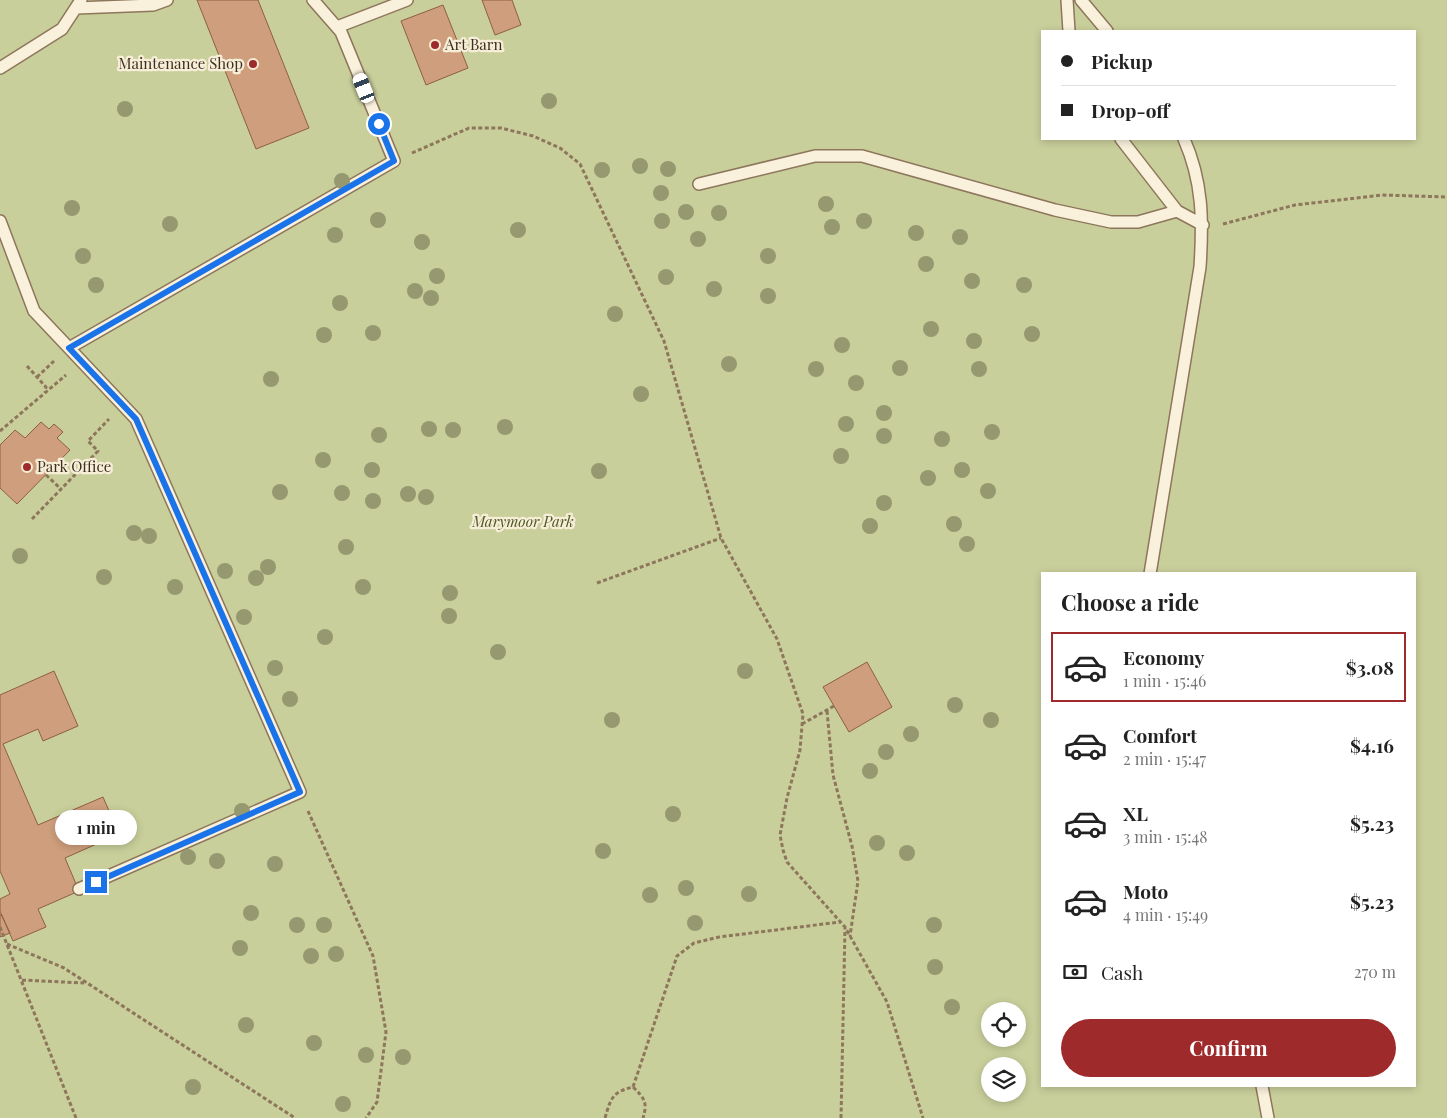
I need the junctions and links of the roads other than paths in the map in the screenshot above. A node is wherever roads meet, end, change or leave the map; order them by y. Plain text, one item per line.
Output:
1 (167, 0) edge
2 (313, 0) edge
3 (407, 0) edge
4 (1068, 0) edge
5 (1081, 0) edge
6 (78, 4) edge
7 (337, 27) junction
8 (1069, 30) edge
9 (1106, 30) edge
10 (0, 68) edge
11 (1122, 140) edge
12 (1184, 140) edge
13 (699, 184) dead end
14 (1177, 211) junction
15 (0, 221) edge
16 (1203, 227) junction
17 (69, 348) junction
18 (1150, 572) edge
19 (78, 889) dead end
20 (1262, 1087) edge
21 (1268, 1118) edge

1 - 6 lane
2 - 7 lane
3 - 7 lane
4 - 8 lane
5 - 9 lane
6 - 10 lane
7 - 17 lane
11 - 14 lane
12 - 16 lane
13 - 14 lane
14 - 16 lane
15 - 17 lane
16 - 18 lane
17 - 19 lane
20 - 21 lane

